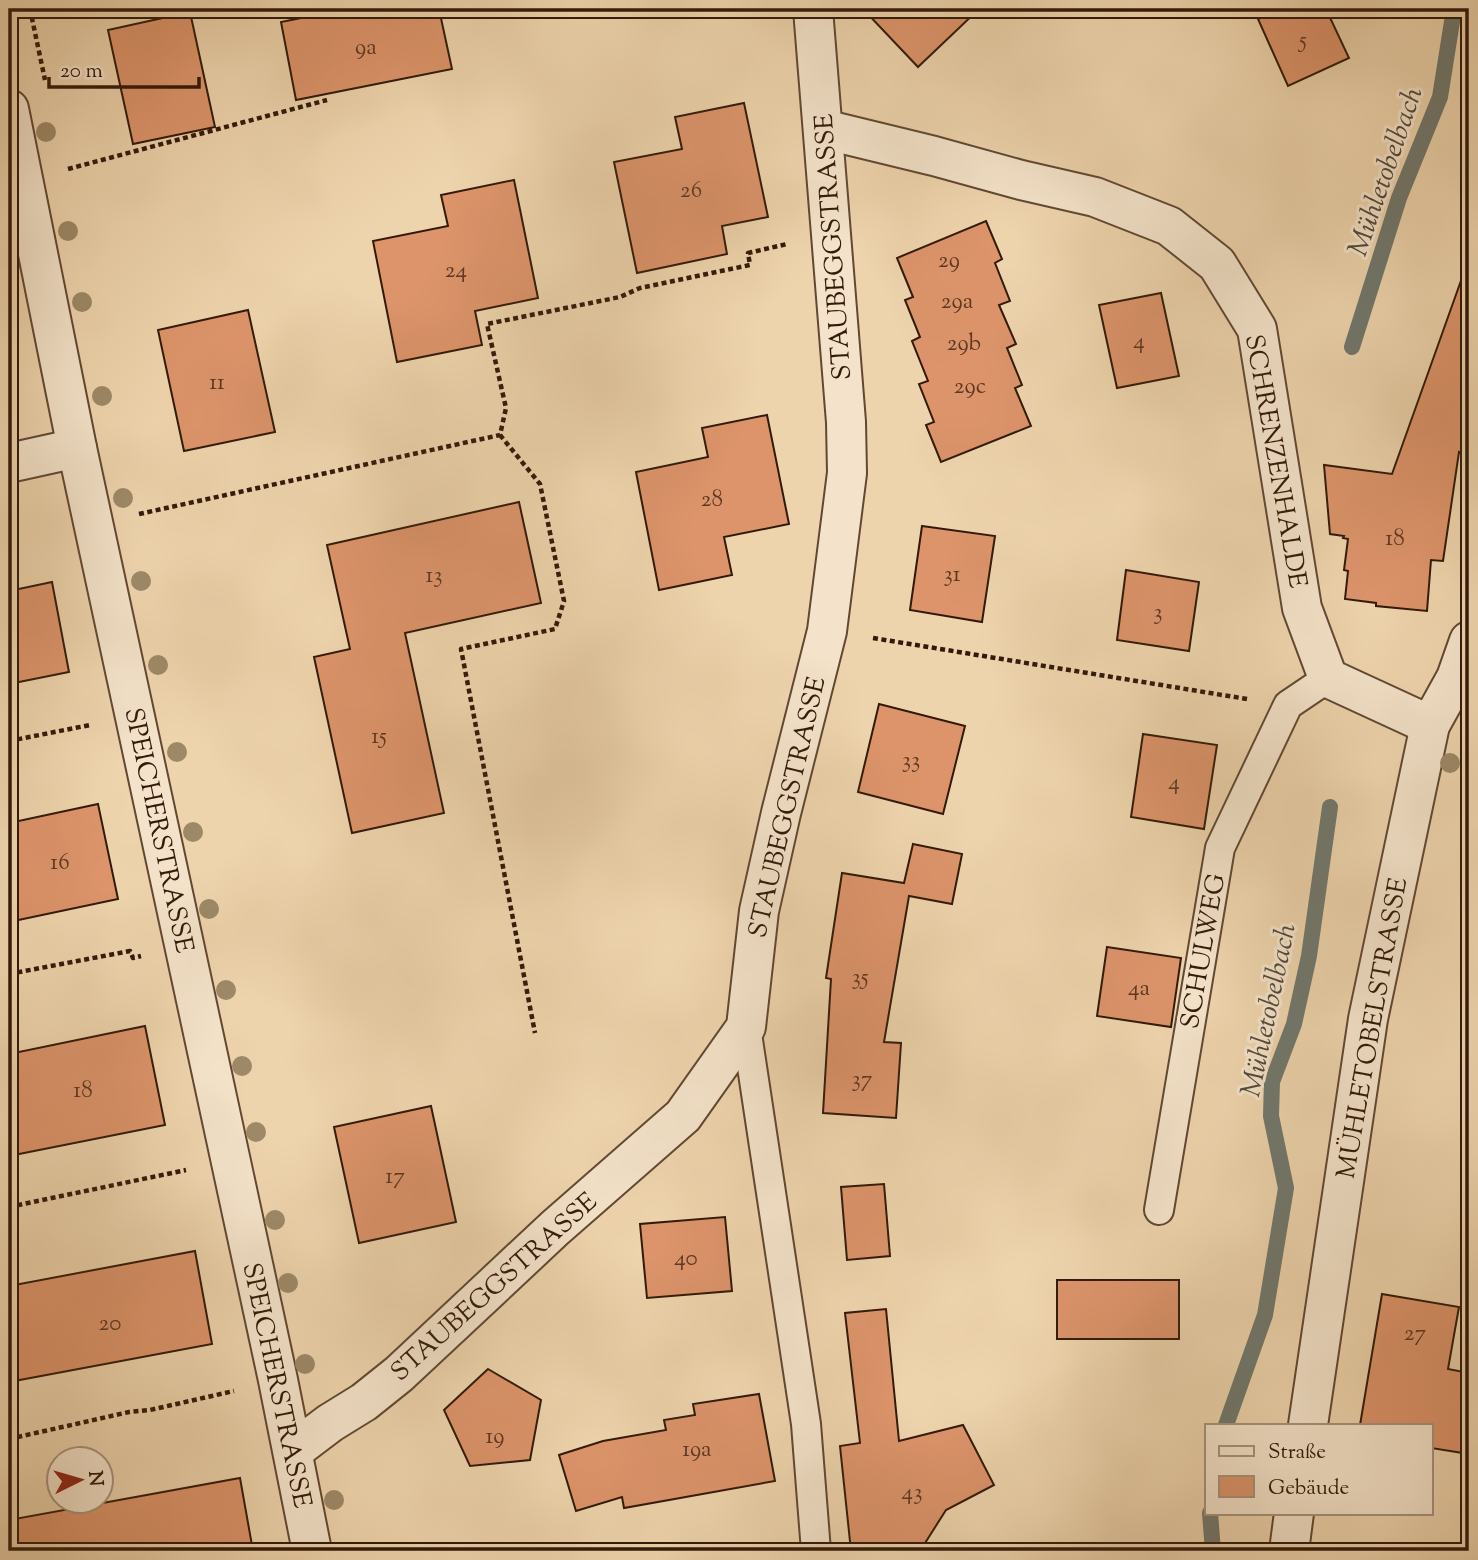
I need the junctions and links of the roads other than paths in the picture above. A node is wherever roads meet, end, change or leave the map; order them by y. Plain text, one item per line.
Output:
1 (816, 11) edge
2 (9, 109) edge
3 (823, 129) junction
4 (77, 448) junction
5 (9, 463) edge
6 (1469, 641) edge
7 (1328, 678) junction
8 (1430, 724) junction
9 (746, 1027) junction
10 (1159, 1210) dead end
11 (1308, 1424) edge
12 (293, 1451) junction
13 (1294, 1514) edge
14 (312, 1551) edge
15 (816, 1551) edge
16 (1289, 1551) edge

1 - 3 street, STAUBEGGSTRASSE
2 - 4 street, SPEICHERSTRASSE
3 - 7 street, SCHRENZENHALDE
3 - 9 street, STAUBEGGSTRASSE
4 - 5 street
4 - 12 street, SPEICHERSTRASSE
6 - 8 street, MÜHLETOBELSTRASSE
7 - 8 street
7 - 10 lane, SCHULWEG
8 - 11 street, MÜHLETOBELSTRASSE
9 - 12 street, STAUBEGGSTRASSE
9 - 15 lane
12 - 14 street, SPEICHERSTRASSE
13 - 16 street

